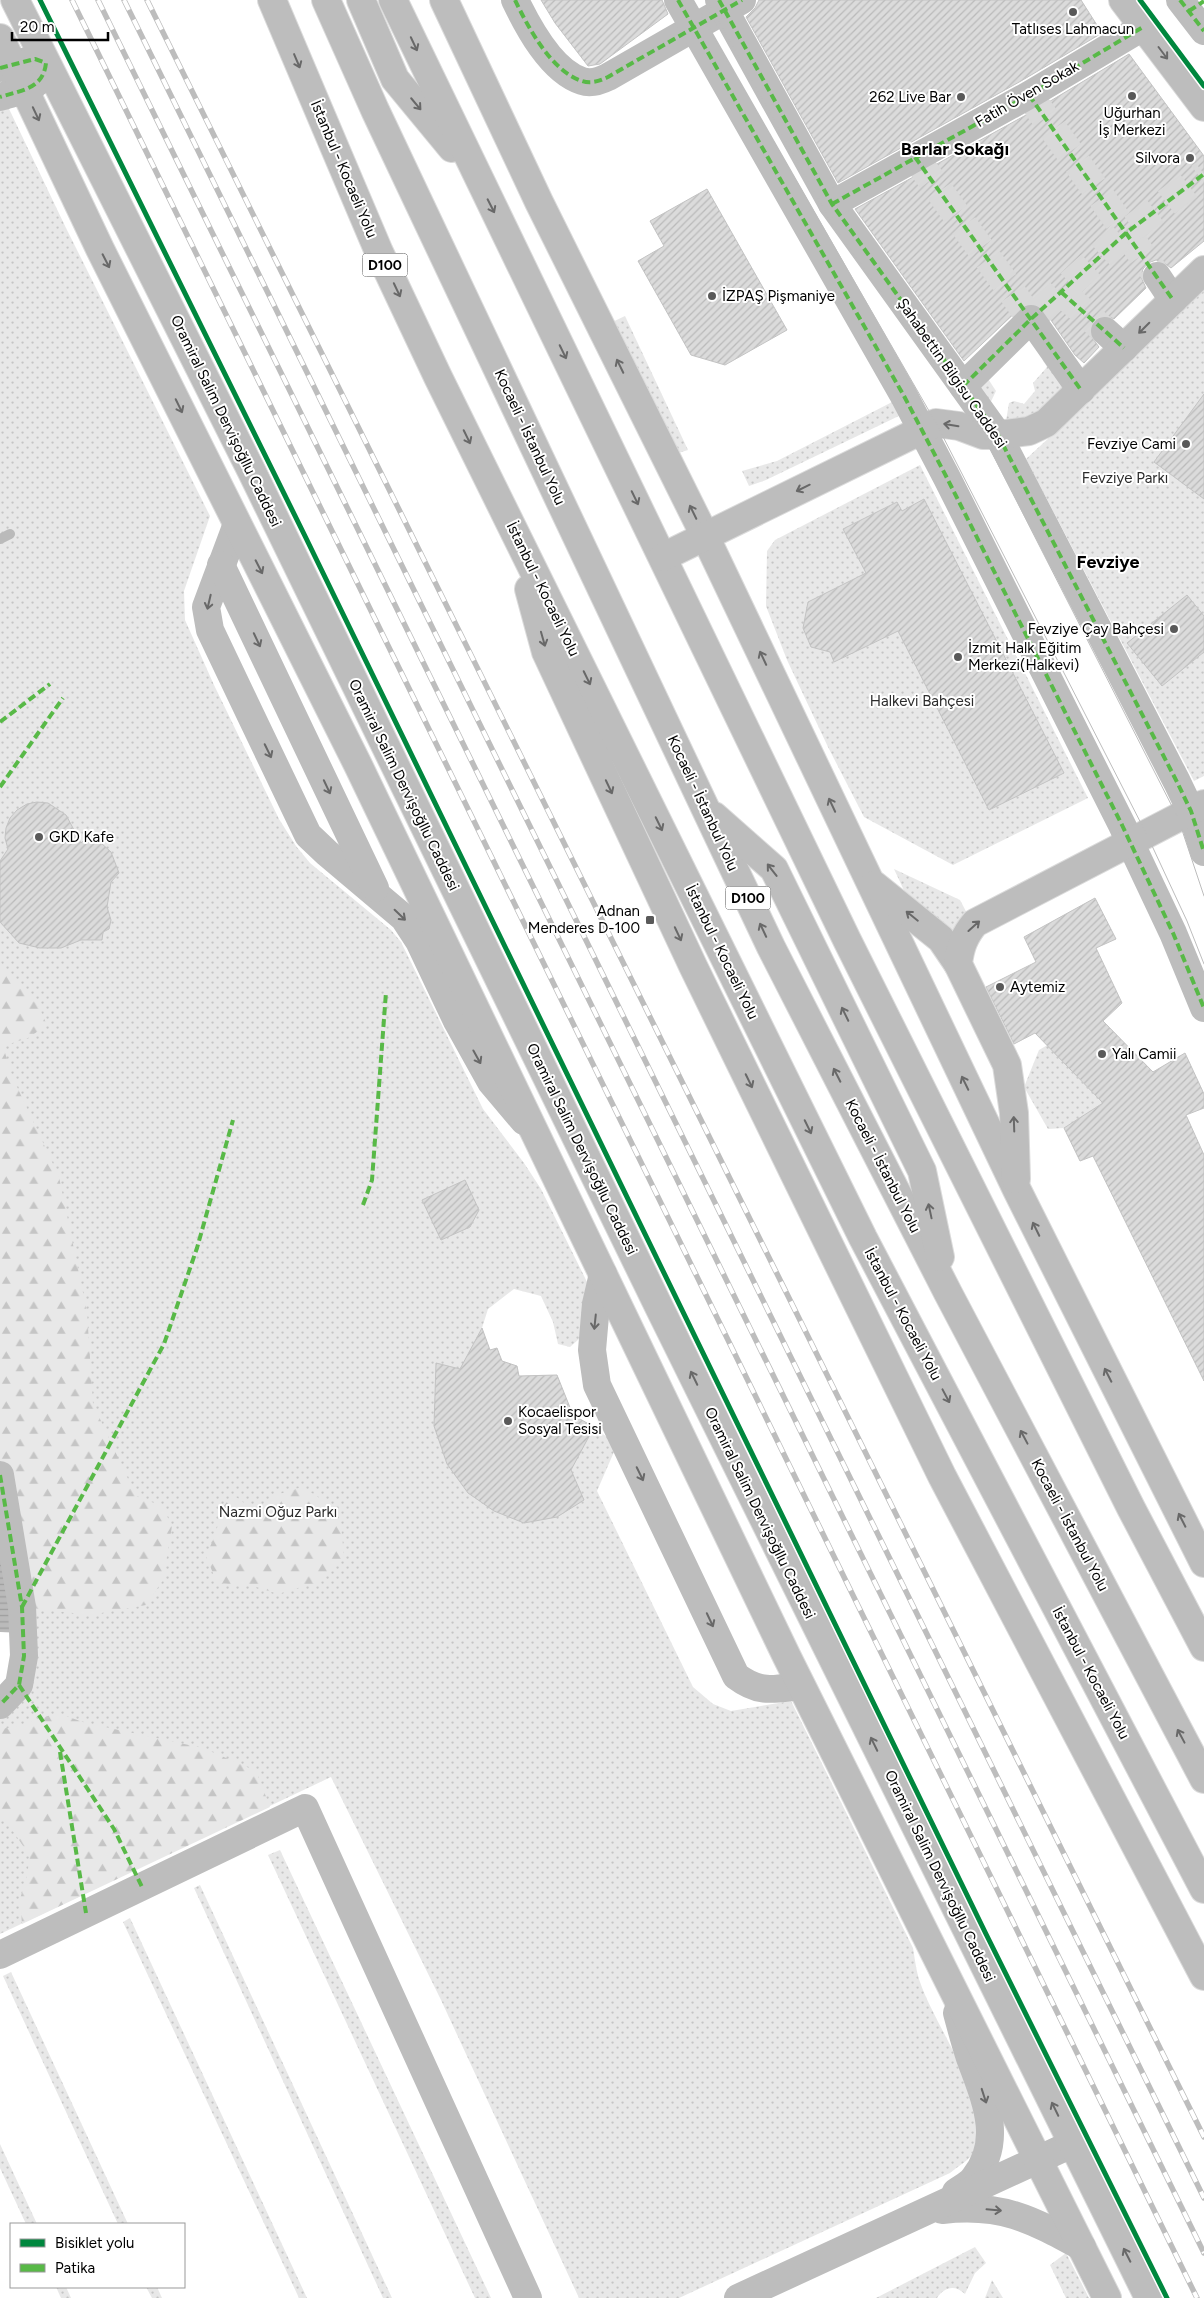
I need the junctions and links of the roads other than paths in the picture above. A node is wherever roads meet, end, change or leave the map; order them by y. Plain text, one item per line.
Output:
1 (15, 0) edge
2 (267, 0) edge
3 (272, 0) edge
4 (326, 0) edge
5 (361, 0) edge
6 (393, 0) edge
7 (444, 0) edge
8 (515, 0) edge
9 (678, 0) edge
10 (1123, 0) edge
11 (728, 3) edge
12 (692, 27) junction
13 (1143, 27) junction
14 (286, 36) junction
15 (0, 38) edge
16 (46, 63) junction
17 (6, 66) edge
18 (12, 93) edge
19 (1204, 108) edge
20 (477, 178) junction
21 (832, 204) junction
22 (1204, 270) edge
23 (1157, 276) tunnel mouth
24 (1173, 300) junction
25 (963, 386) junction
26 (1081, 390) junction
27 (921, 430) junction
28 (998, 435) junction
29 (237, 524) junction
30 (511, 525) junction
31 (705, 536) junction
32 (663, 557) junction
33 (221, 565) junction
34 (706, 808) junction
35 (1198, 808) edge
36 (1131, 843) junction
37 (1204, 852) edge
38 (869, 881) junction
39 (378, 895) junction
40 (958, 964) junction
41 (1204, 1008) edge
42 (534, 1132) junction
43 (1017, 1190) junction
44 (603, 1274) junction
45 (948, 1293) junction
46 (0, 1475) edge
47 (1204, 1563) edge
48 (1204, 1647) edge
49 (801, 1686) junction
50 (0, 1705) edge
51 (1204, 1779) edge
52 (1204, 1889) edge
53 (0, 1955) edge
54 (1204, 1976) edge
55 (949, 1983) junction
56 (1072, 2144) junction
57 (1038, 2160) junction
58 (928, 2211) junction
59 (1082, 2247) junction
60 (528, 2298) edge
61 (738, 2298) edge
62 (1107, 2298) edge
63 (1149, 2298) edge

1 - 16 main road, Oramiral Salim Dervişoğllu Caddesi
2 - 14 main road
3 - 14 main road, İstanbul - Kocaeli Yolu / D100
4 - 34 main road, Kocaeli - İstanbul Yolu / D100
5 -> 20 main road
6 -> 20 main road
31 -> 7 main road
8 - 12 main road
9 - 12 main road
10 - 13 main road
11 - 12 main road
11 - 21 main road, Şahabettin Bilgisu Caddesi
12 - 27 main road
13 -> 19 main road
13 - 21 main road, Fatih Öven Sokak
14 -> 30 main road, İstanbul - Kocaeli Yolu / D100
15 - 17 main road
16 - 17 main road
16 - 18 main road
56 -> 16 main road, Oramiral Salim Dervişoğllu Caddesi
17 - 18 main road
18 -> 29 main road
20 -> 32 main road
21 - 25 main road, Şahabettin Bilgisu Caddesi
22 - 24 main road
23 - 24 main road
24 -> 26 main road
25 - 26 main road
25 - 28 main road, Şahabettin Bilgisu Caddesi
26 - 28 main road
28 -> 27 main road
27 -> 31 main road
27 - 36 main road
28 - 35 main road, Şahabettin Bilgisu Caddesi
29 - 33 main road
29 -> 42 main road
30 -> 52 main road, İstanbul - Kocaeli Yolu / D100
30 -> 54 main road
31 - 32 main road
38 -> 31 main road
32 - 48 main road
33 -> 39 main road
33 -> 39 main road
45 -> 34 main road, Kocaeli - İstanbul Yolu / D100
45 -> 34 main road
35 - 36 main road
35 - 37 main road, Şahabettin Bilgisu Caddesi
40 -> 36 main road
36 - 41 main road
40 -> 38 main road
43 -> 38 main road
39 -> 42 main road
43 -> 40 main road
42 - 44 main road
47 -> 43 main road
44 - 49 main road
44 -> 49 main road
51 -> 45 main road, Kocaeli - İstanbul Yolu / D100
46 - 50 main road
49 - 55 main road
53 - 60 main road
55 - 57 main road
55 -> 58 main road
56 - 57 main road
63 -> 56 main road, Oramiral Salim Dervişoğllu Caddesi
57 - 58 main road
57 - 59 main road
58 -> 59 main road
58 - 61 main road
59 - 62 main road

